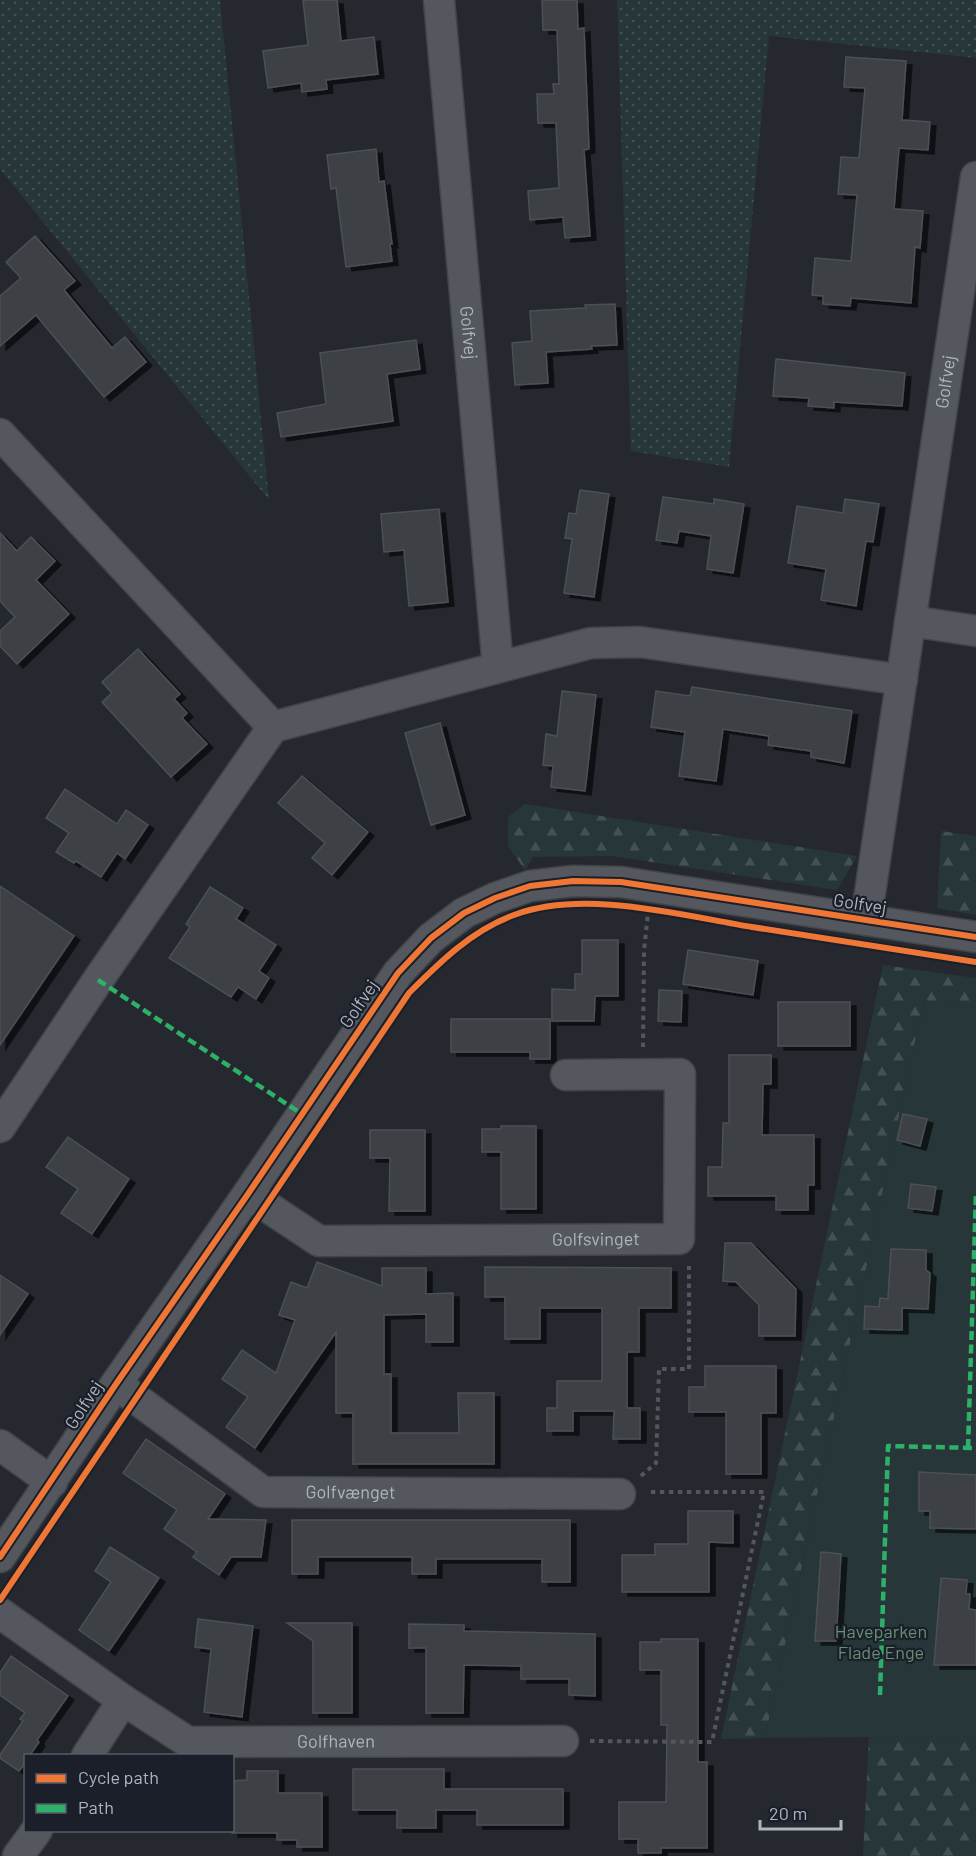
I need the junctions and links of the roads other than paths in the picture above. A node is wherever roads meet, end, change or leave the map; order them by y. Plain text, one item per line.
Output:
1 (438, 0) edge
2 (976, 177) edge
3 (0, 434) edge
4 (910, 621) junction
5 (976, 631) edge
6 (498, 667) junction
7 (902, 680) junction
8 (273, 727) junction
9 (866, 920) junction
10 (976, 937) edge
11 (566, 1075) dead end
12 (0, 1127) edge
13 (248, 1194) junction
14 (116, 1384) junction
15 (0, 1444) edge
16 (52, 1482) junction
17 (621, 1494) road end
18 (0, 1557) edge
19 (0, 1613) edge
20 (123, 1700) junction
21 (563, 1741) road end
22 (88, 1754) edge
23 (36, 1832) edge
24 (18, 1856) edge

1 - 6 street, Golfvej
2 - 4 street, Golfvej
3 - 8 street
4 - 5 street
4 - 7 street, Golfvej
6 - 7 street
6 - 8 street
7 - 9 street, Golfvej
8 - 12 street
9 - 10 street, Golfvej
9 - 13 street, Golfvej
11 - 13 street, Golfsvinget
13 - 14 street, Golfvej
14 - 16 street, Golfvej
14 - 17 street, Golfvænget
15 - 16 street
16 - 18 street, Golfvej
19 - 20 street, Golfhaven
20 - 21 street, Golfhaven
20 - 22 street
23 - 24 street

